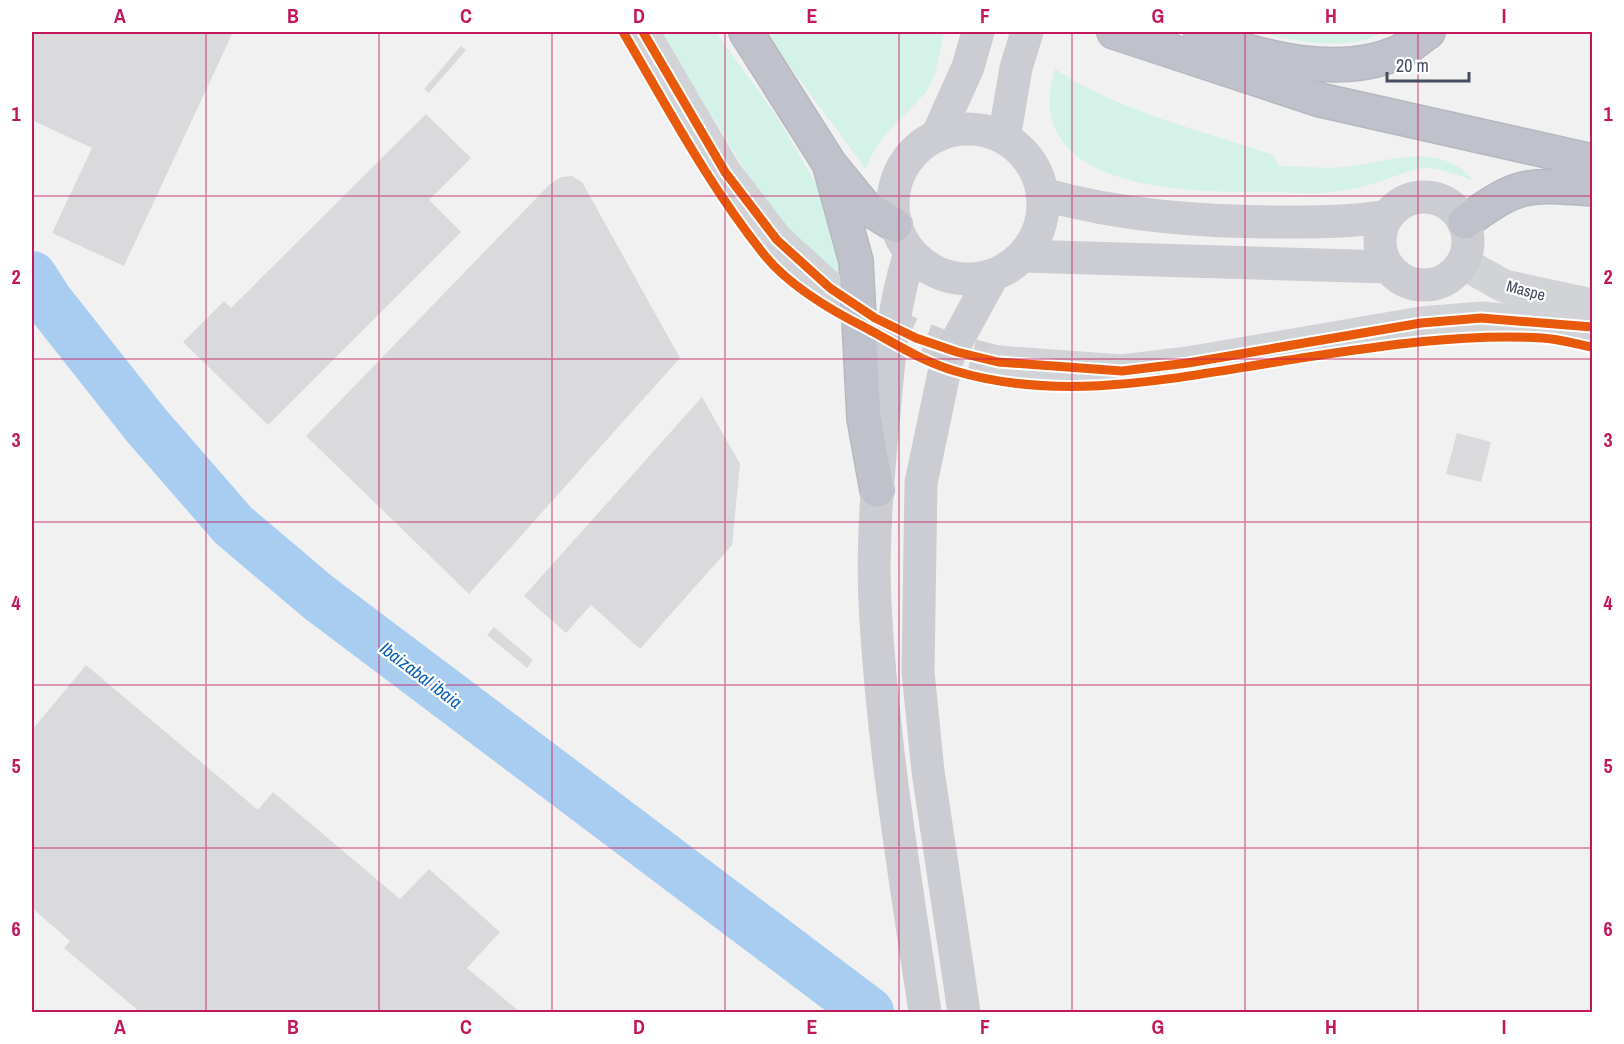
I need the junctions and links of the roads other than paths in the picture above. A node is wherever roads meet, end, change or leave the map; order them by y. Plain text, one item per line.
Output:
1 (644, 32) edge
2 (746, 32) edge
3 (978, 32) edge
4 (1027, 32) edge
5 (1114, 32) edge
6 (1186, 32) edge
7 (1428, 32) edge
8 (937, 136) junction
9 (1004, 138) junction
10 (1593, 160) edge
11 (829, 163) junction
12 (1593, 189) edge
13 (1042, 194) junction
14 (1388, 216) junction
15 (1465, 222) junction
16 (903, 239) junction
17 (1022, 256) junction
18 (1463, 263) junction
19 (1388, 267) junction
20 (993, 275) junction
21 (830, 288) tunnel mouth
22 (1593, 304) edge
23 (1593, 327) edge
24 (998, 362) tunnel mouth
25 (877, 490) junction
26 (925, 1012) edge
27 (964, 1012) edge

1 - 21 street
2 - 11 highway
3 - 8 main road
4 - 9 main road
5 - 10 highway
6 - 7 highway
8 - 9 main road
8 - 16 main road
9 - 13 main road
11 - 16 highway
11 - 25 highway
12 - 15 highway
13 - 14 main road
13 - 17 main road
14 - 15 main road
14 - 19 main road
15 - 18 main road
16 - 20 main road
16 - 25 main road
17 - 19 main road
17 - 20 main road
18 - 19 main road
18 - 22 street, Maspe
20 - 27 main road
23 - 24 street
25 - 26 main road

